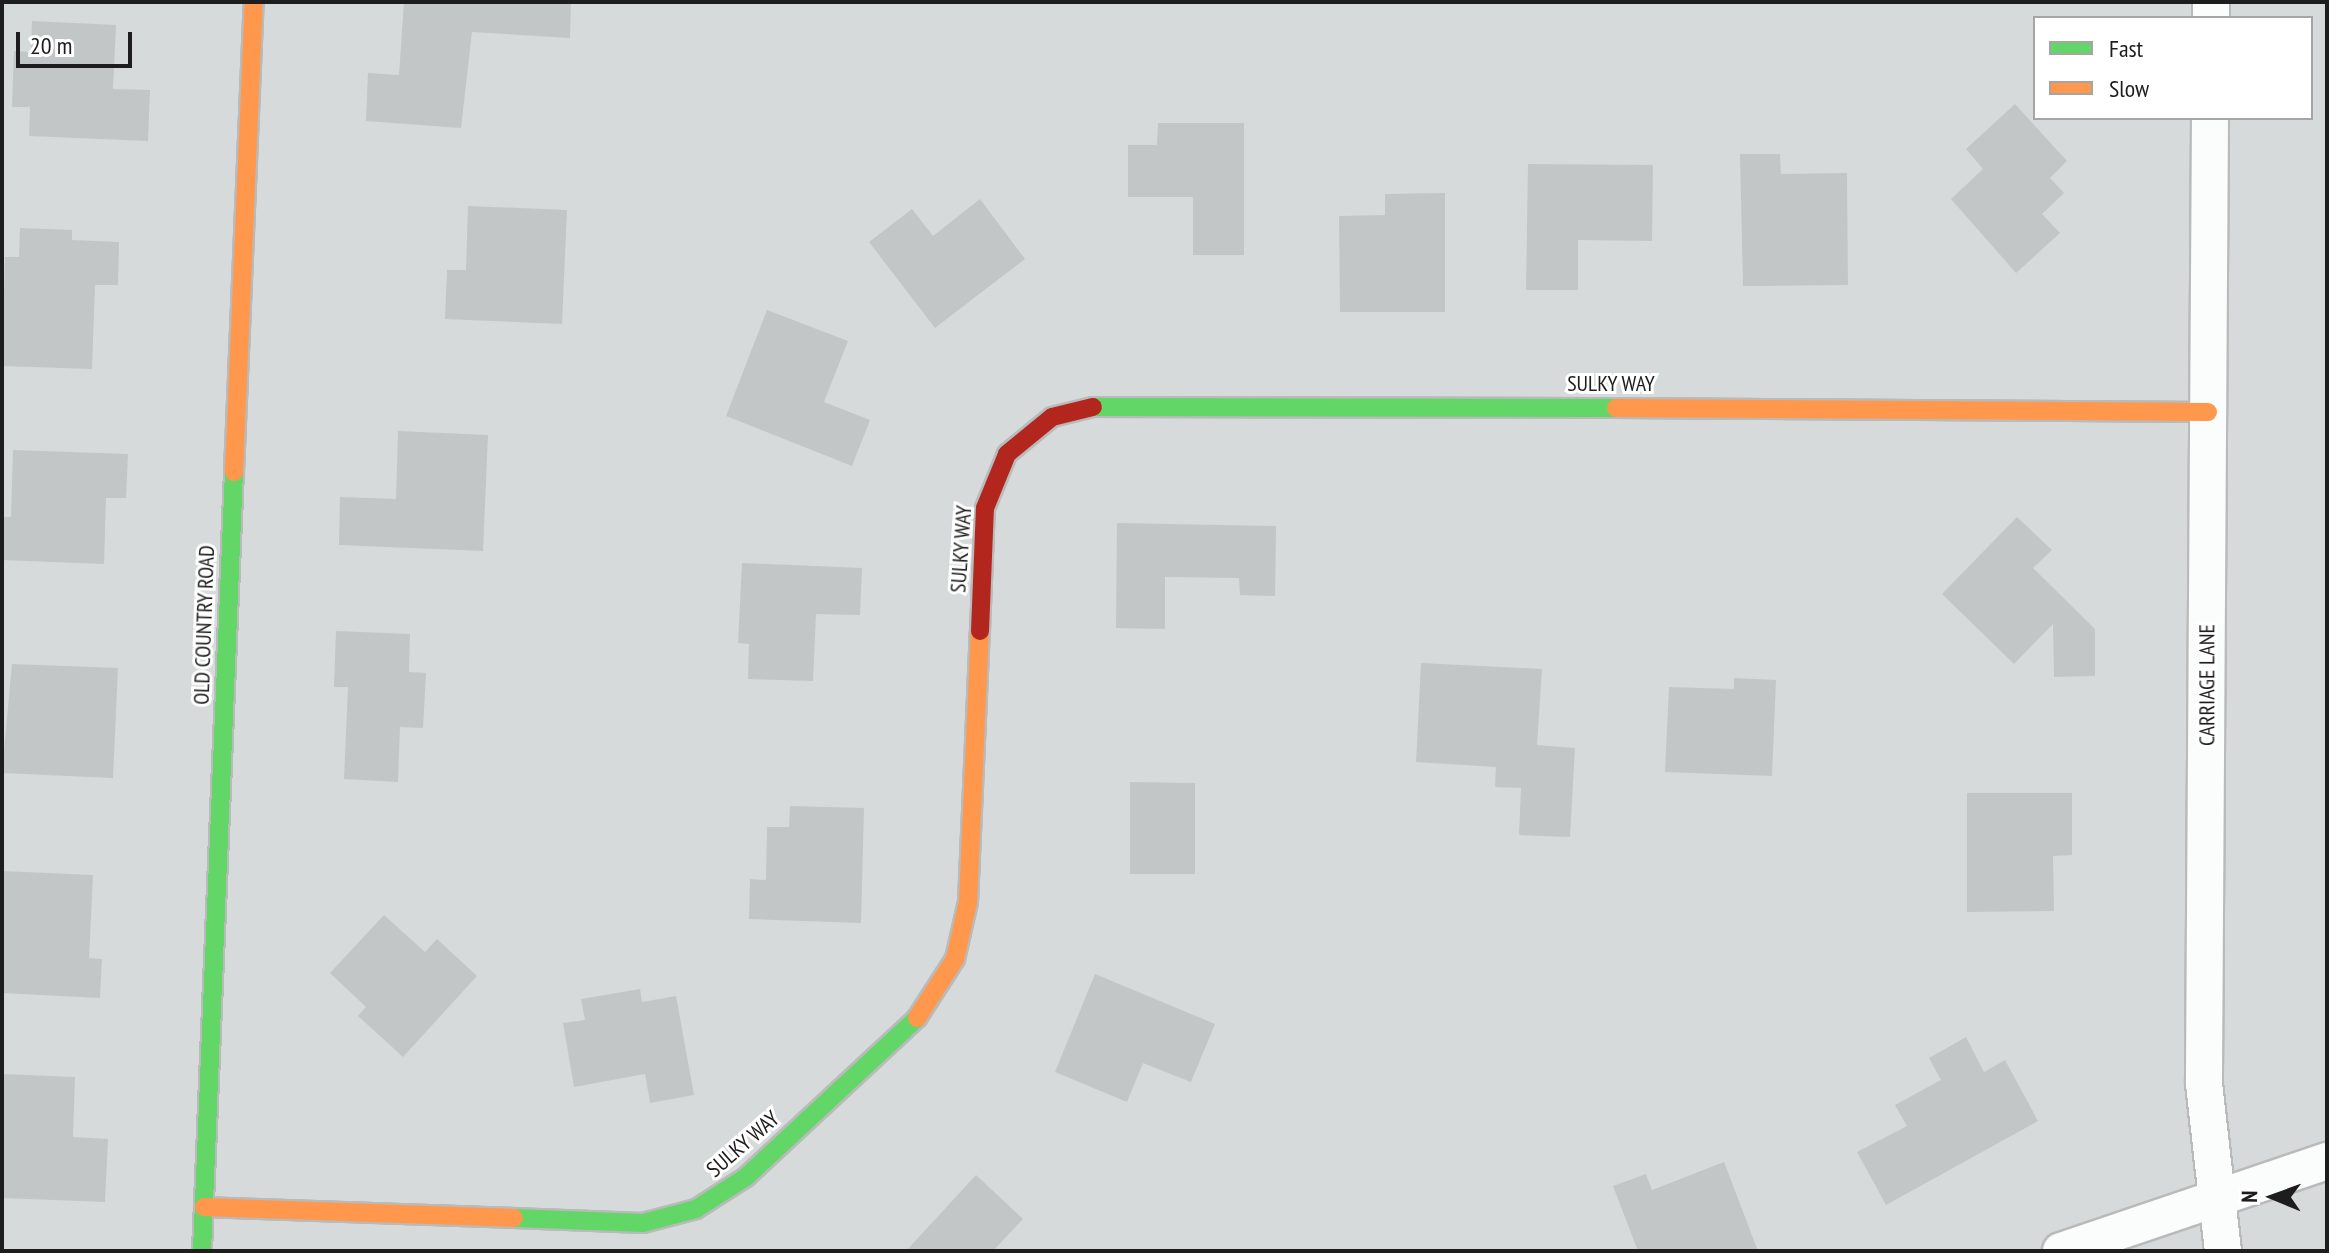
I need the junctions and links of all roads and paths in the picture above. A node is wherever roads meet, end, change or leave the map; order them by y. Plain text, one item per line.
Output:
1 (254, 2) edge
2 (2210, 120) edge
3 (2208, 412) junction
4 (2327, 1161) edge
5 (2213, 1196) junction
6 (204, 1207) junction
7 (202, 1251) edge
8 (2061, 1251) edge
9 (2223, 1251) edge

1 - 6 street, OLD COUNTRY ROAD
2 - 3 street, CARRIAGE LANE
3 - 5 street, CARRIAGE LANE
3 - 6 street, SULKY WAY
4 - 5 street
5 - 8 street
5 - 9 street, CARRIAGE LANE
6 - 7 street, OLD COUNTRY ROAD

